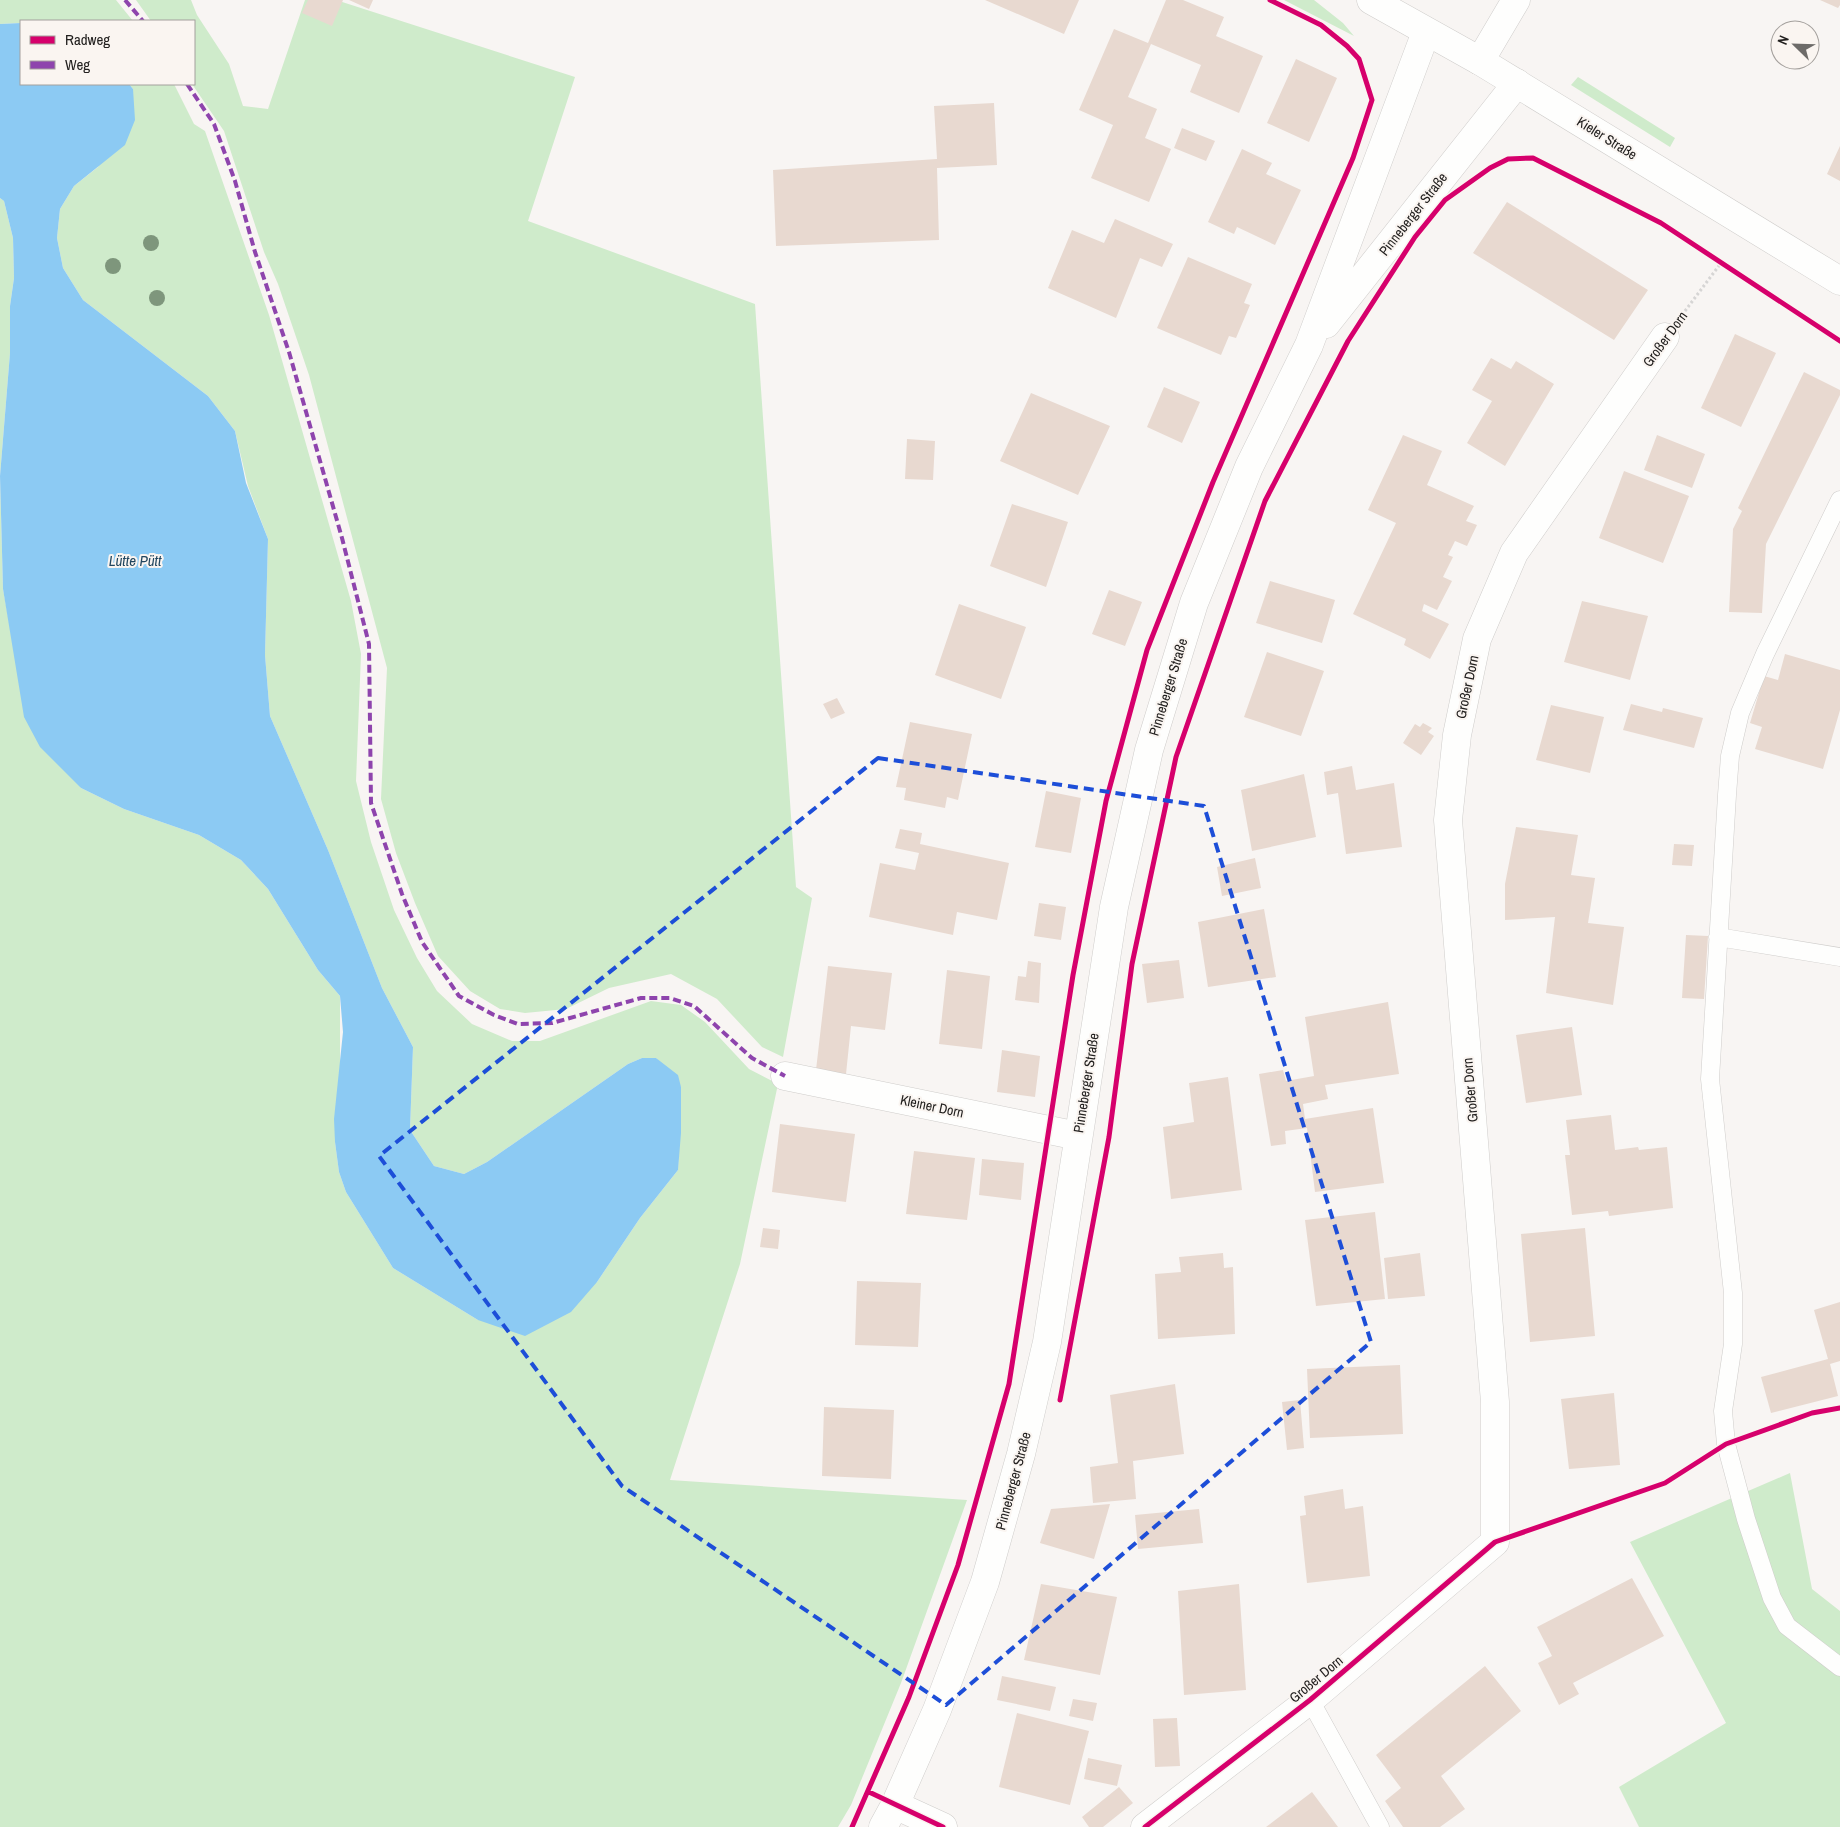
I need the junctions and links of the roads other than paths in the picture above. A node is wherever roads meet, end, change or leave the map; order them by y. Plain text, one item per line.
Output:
1 (1371, 0) edge
2 (1516, 0) edge
3 (1426, 32) junction
4 (1480, 61) junction
5 (1517, 83) junction
6 (1838, 274) edge
7 (1665, 337) road end
8 (1309, 345) junction
9 (1840, 500) edge
10 (1718, 937) junction
11 (1840, 957) edge
12 (785, 1076) dead end
13 (1078, 1136) junction
14 (1840, 1667) edge
15 (1310, 1700) junction
16 (889, 1816) edge
17 (942, 1827) edge
18 (1145, 1827) edge
19 (1380, 1827) edge

1 - 3 main road, Kieler Straße
2 - 4 main road
3 - 4 main road, Kieler Straße
3 - 8 main road, Pinneberger Straße
4 - 5 main road, Kieler Straße
5 - 6 main road, Kieler Straße
5 - 8 main road, Pinneberger Straße
7 - 15 main road, Großer Dorn
8 - 13 main road, Pinneberger Straße
9 - 10 lane
10 - 11 lane
10 - 14 lane
12 - 13 main road, Kleiner Dorn
13 - 16 main road, Pinneberger Straße
15 - 18 main road, Großer Dorn
15 - 19 lane
16 - 17 main road

